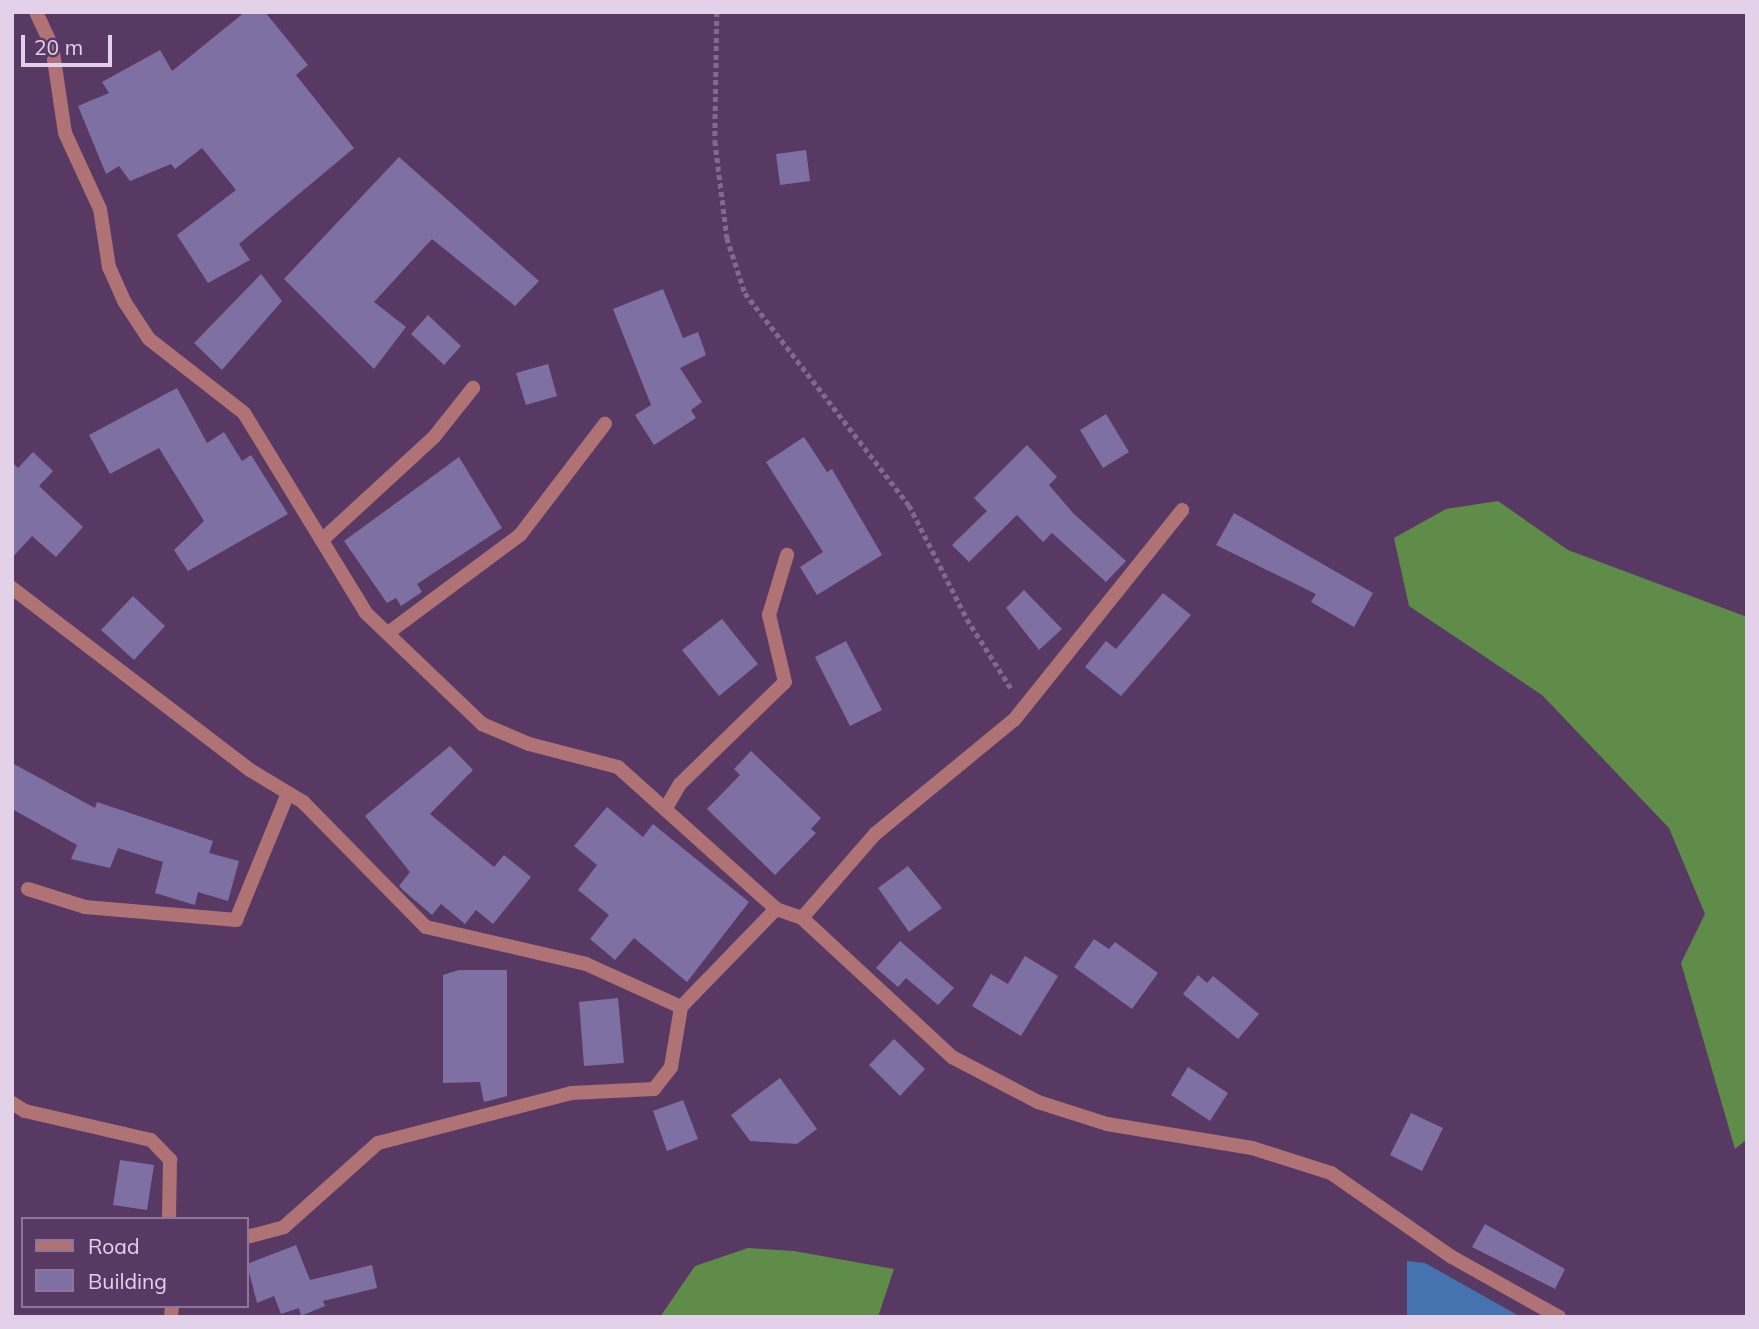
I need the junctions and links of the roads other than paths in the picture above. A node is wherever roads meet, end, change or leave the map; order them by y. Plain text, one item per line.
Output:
1 (36, 12) edge
2 (473, 388) dead end
3 (606, 425) dead end
4 (1182, 510) dead end
5 (322, 540) junction
6 (787, 555) dead end
7 (12, 587) edge
8 (388, 634) junction
9 (288, 793) junction
10 (666, 808) junction
11 (28, 889) dead end
12 (776, 909) junction
13 (802, 918) junction
14 (681, 1007) junction
15 (12, 1103) edge
16 (169, 1217) edge
17 (248, 1237) edge
18 (1559, 1317) edge

1 - 5 street
2 - 5 street
3 - 8 street
4 - 13 street
5 - 8 street
6 - 10 street
7 - 9 street
8 - 10 street
9 - 11 street
9 - 14 street
10 - 12 street
12 - 13 street
12 - 14 street
13 - 18 street
14 - 17 street
15 - 16 street

